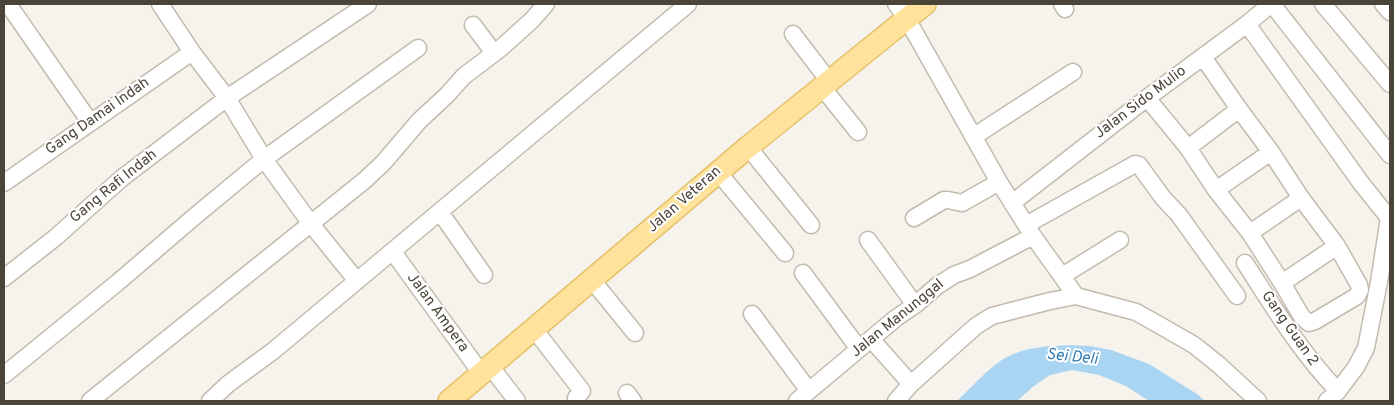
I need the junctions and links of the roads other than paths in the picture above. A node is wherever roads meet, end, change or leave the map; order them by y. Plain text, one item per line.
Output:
1 (8, 4) edge
2 (160, 4) edge
3 (368, 4) edge
4 (546, 4) edge
5 (688, 4) edge
6 (925, 4) edge
7 (1272, 4) edge
8 (1323, 4) edge
9 (1383, 4) edge
10 (4, 7) edge
11 (901, 12) edge
12 (1390, 12) edge
13 (1247, 24) junction
14 (473, 25) dead end
15 (794, 34) dead end
16 (418, 48) dead end
17 (192, 52) junction
18 (494, 54) junction
19 (1203, 56) junction
20 (1073, 72) dead end
21 (826, 84) junction
22 (1390, 84) edge
23 (227, 98) junction
24 (1147, 98) junction
25 (1239, 110) junction
26 (90, 122) junction
27 (858, 132) dead end
28 (973, 137) junction
29 (748, 147) junction
30 (1188, 148) junction
31 (1271, 152) junction
32 (1390, 155) edge
33 (264, 159) junction
34 (718, 172) junction
35 (999, 182) junction
36 (4, 183) edge
37 (1216, 190) junction
38 (1301, 198) junction
39 (1012, 204) junction
40 (440, 212) junction
41 (1389, 216) edge
42 (914, 218) dead end
43 (311, 224) junction
44 (811, 225) dead end
45 (1029, 231) junction
46 (1250, 234) junction
47 (868, 240) dead end
48 (1120, 240) dead end
49 (1337, 246) junction
50 (393, 252) junction
51 (785, 253) dead end
52 (1245, 263) dead end
53 (803, 273) dead end
54 (484, 275) dead end
55 (1062, 276) junction
56 (4, 278) edge
57 (592, 280) junction
58 (357, 281) junction
59 (1282, 282) junction
60 (1076, 296) junction
61 (1238, 296) dead end
62 (915, 305) junction
63 (752, 314) dead end
64 (534, 329) junction
65 (634, 332) dead end
66 (865, 344) junction
67 (486, 370) junction
68 (4, 376) edge
69 (911, 384) junction
70 (803, 396) edge
71 (1333, 396) edge
72 (90, 401) edge
73 (210, 401) edge
74 (449, 401) edge
75 (517, 401) edge
76 (576, 401) edge
77 (896, 401) edge
78 (1258, 401) edge

1 - 10 street
1 - 26 street
2 - 17 street
3 - 23 street, Gang Rafi Indah
4 - 18 street
5 - 40 street
6 - 11 main road, Jalan Veteran
7 - 13 street, Jalan Sido Mulio
7 - 32 street
8 - 22 street
9 - 12 street
11 - 21 main road, Jalan Veteran
11 - 28 street
13 - 19 street, Jalan Sido Mulio
13 - 41 street
14 - 18 street
15 - 21 street
16 - 33 street
17 - 23 street
17 - 26 street, Gang Damai Indah
18 - 43 street
19 - 24 street, Jalan Sido Mulio
19 - 25 street
20 - 28 street
21 - 27 street
21 - 29 main road, Jalan Veteran
23 - 33 street
23 - 56 street, Gang Rafi Indah
24 - 30 street
24 - 39 street, Jalan Sido Mulio
25 - 30 street
25 - 31 street
26 - 36 street, Gang Damai Indah
28 - 35 street
29 - 34 main road, Jalan Veteran
29 - 44 street
30 - 37 street
31 - 37 street
31 - 38 street
33 - 43 street
33 - 68 street
34 - 51 street
34 - 57 main road, Jalan Veteran
35 - 39 street
35 - 42 street
37 - 46 street
38 - 46 street
38 - 49 street
39 - 45 street
40 - 50 street
40 - 54 street
41 - 71 street
43 - 58 street
43 - 72 street
45 - 55 street
45 - 61 street, Jalan Manunggal
45 - 62 street, Jalan Manunggal
46 - 59 street
47 - 62 street
48 - 55 street
49 - 59 street
49 - 59 street
50 - 58 street
50 - 67 street, Jalan Ampera
52 - 71 street, Gang Guan 2
53 - 66 street
55 - 60 street
57 - 64 main road, Jalan Veteran
57 - 65 street
58 - 73 street
60 - 69 street
60 - 78 street
62 - 66 street, Jalan Manunggal
63 - 70 street
64 - 67 main road, Jalan Veteran
64 - 76 street
66 - 69 street
66 - 70 street, Jalan Manunggal
67 - 74 main road, Jalan Veteran
67 - 75 street, Jalan Ampera
69 - 77 street

